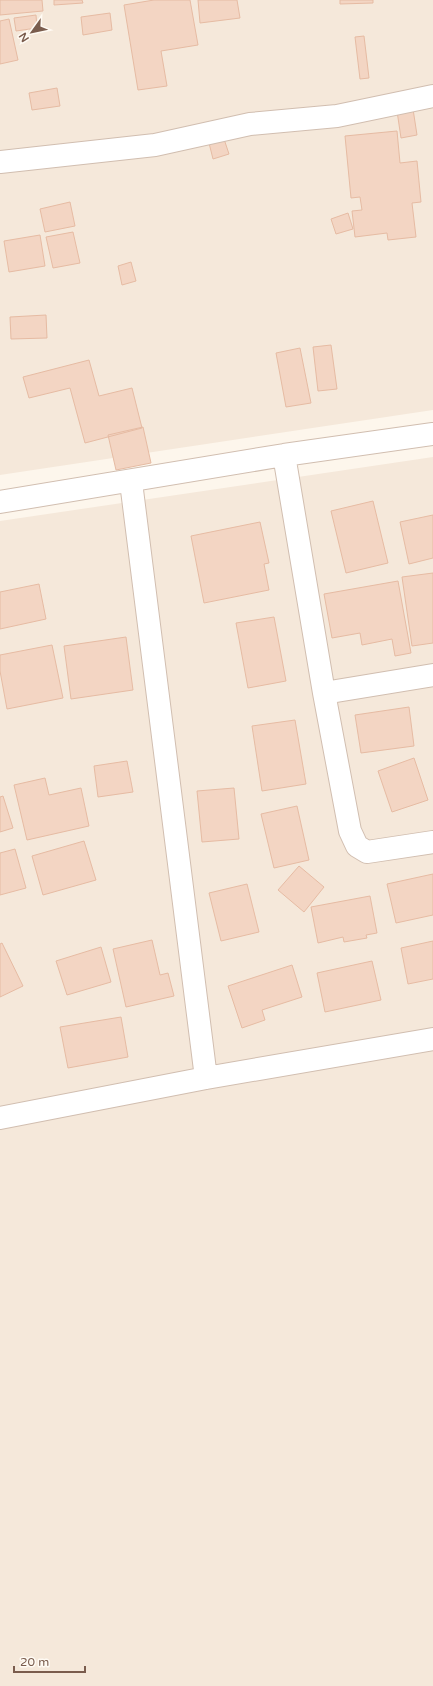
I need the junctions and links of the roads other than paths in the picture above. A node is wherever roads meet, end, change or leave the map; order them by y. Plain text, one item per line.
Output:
1 (433, 96) edge
2 (0, 162) edge
3 (433, 434) edge
4 (284, 455) junction
5 (131, 482) junction
6 (0, 502) edge
7 (433, 675) edge
8 (324, 693) junction
9 (433, 842) edge
10 (433, 1039) edge
11 (206, 1078) junction
12 (0, 1118) edge

1 - 2 street
3 - 4 street
4 - 5 street
4 - 8 street
5 - 6 street
5 - 11 street
7 - 8 street
8 - 9 street
10 - 11 street
11 - 12 street

